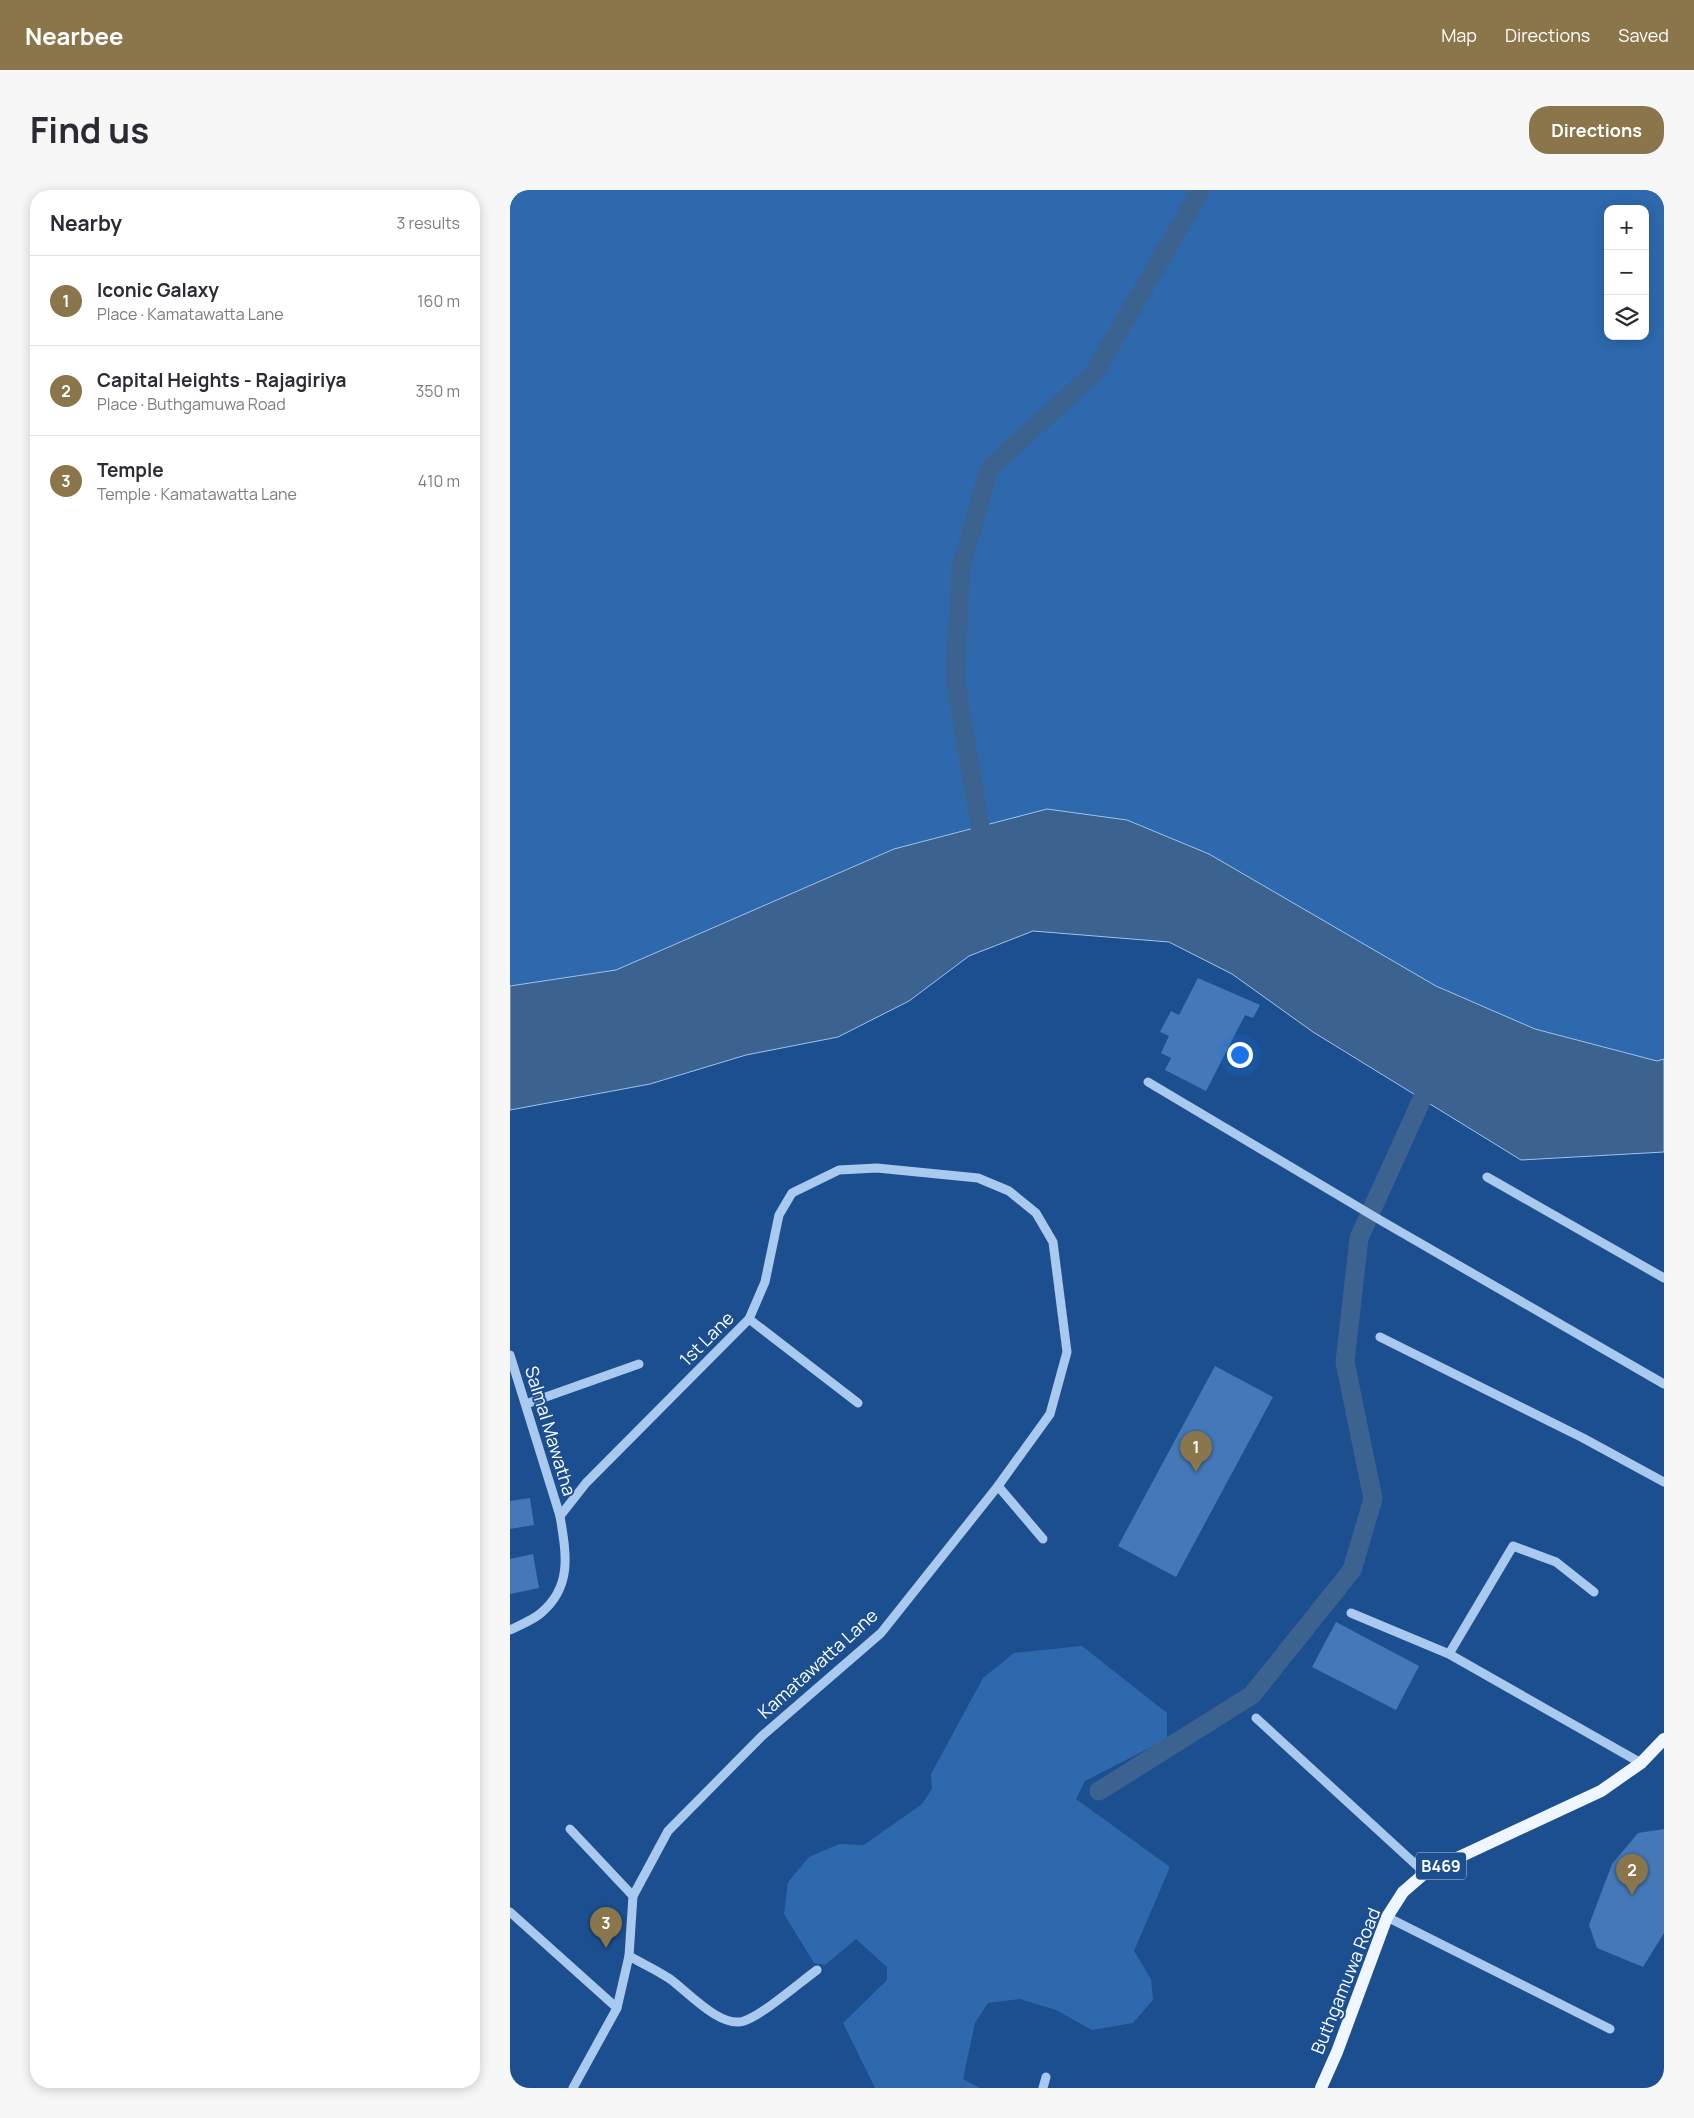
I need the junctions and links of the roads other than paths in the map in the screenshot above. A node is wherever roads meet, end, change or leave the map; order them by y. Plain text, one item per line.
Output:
1 (1148, 1082) dead end
2 (1487, 1177) dead end
3 (978, 1178) joint
4 (1664, 1278) edge
5 (749, 1319) junction
6 (1380, 1337) dead end
7 (510, 1355) edge
8 (639, 1364) dead end
9 (1664, 1384) edge
10 (858, 1403) dead end
11 (526, 1404) junction
12 (1664, 1482) edge
13 (998, 1486) junction
14 (560, 1516) junction
15 (1042, 1539) dead end
16 (1594, 1592) dead end
17 (1351, 1613) dead end
18 (510, 1630) edge
19 (1449, 1654) junction
20 (1256, 1718) dead end
21 (1664, 1740) edge
22 (1642, 1763) junction
23 (570, 1828) dead end
24 (1425, 1873) junction
25 (634, 1896) junction
26 (510, 1912) edge
27 (1387, 1917) junction
28 (630, 1956) junction
29 (816, 1970) dead end
30 (617, 2008) junction
31 (1610, 2029) dead end
32 (1046, 2077) dead end
33 (573, 2088) edge
34 (1044, 2088) edge
35 (1321, 2088) edge

1 - 9 street
2 - 4 street
3 - 5 street, 1st Lane
3 - 13 street, Kamatawatta Lane
5 - 10 street
5 - 14 street, 1st Lane
6 - 12 street
7 - 11 street, Salmal Mawatha
8 - 11 street
11 - 14 street, Salmal Mawatha
13 - 15 street
13 - 25 street, Kamatawatta Lane
14 - 18 street
16 - 19 street
17 - 19 street
19 - 22 street
20 - 24 street
21 - 22 main road, Buthgamuwa Road / B469
22 - 24 main road, Buthgamuwa Road / B469
23 - 25 street
24 - 27 main road, Buthgamuwa Road / B469
25 - 28 street, Kamatawatta Lane
26 - 30 street
27 - 31 street
27 - 35 main road, Buthgamuwa Road / B469
28 - 29 street
28 - 30 street, Kamatawatta Lane
30 - 33 street, Kamatawatta Lane
32 - 34 street

